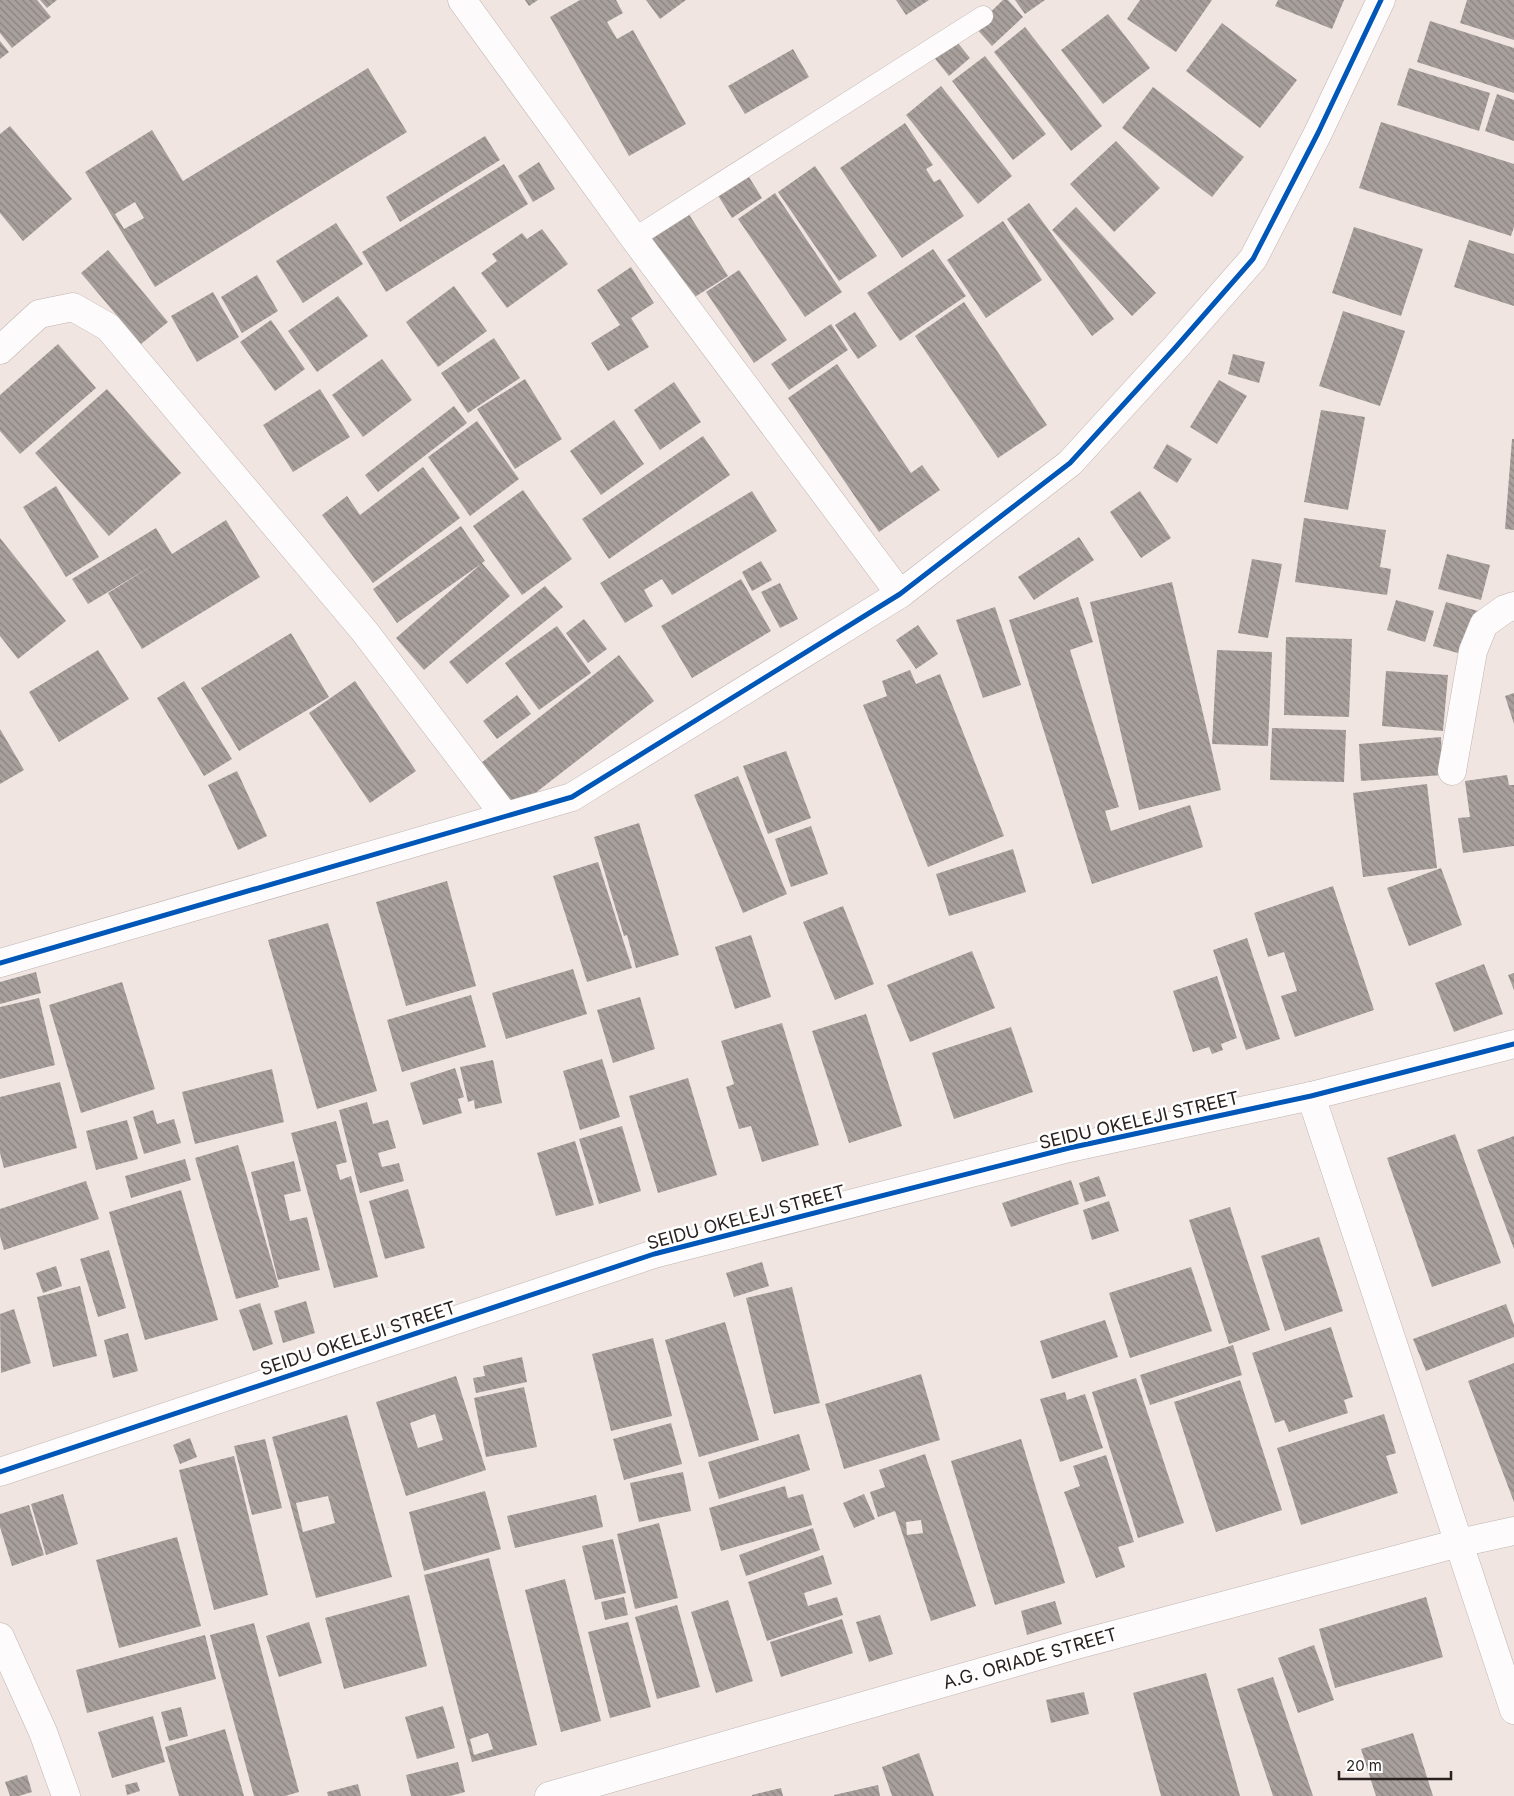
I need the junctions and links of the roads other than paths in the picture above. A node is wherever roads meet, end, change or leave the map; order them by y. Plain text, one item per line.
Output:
1 (462, 0) edge
2 (1382, 0) edge
3 (983, 16) dead end
4 (634, 238) junction
5 (0, 350) edge
6 (900, 594) junction
7 (1514, 606) edge
8 (1452, 771) dead end
9 (505, 816) junction
10 (0, 963) edge
11 (1514, 1044) edge
12 (1310, 1096) junction
13 (0, 1472) edge
14 (1514, 1531) edge
15 (1459, 1543) junction
16 (0, 1636) edge
17 (1514, 1710) edge
18 (66, 1796) edge
19 (550, 1796) edge

1 - 4 street
2 - 6 street
3 - 4 lane
4 - 6 street
5 - 9 street
6 - 9 street
7 - 8 street
9 - 10 street
11 - 12 street, SEIDU OKELEJI STREET
12 - 13 street, SEIDU OKELEJI STREET
12 - 15 street
14 - 15 street, A.G. ORIADE STREET
15 - 17 street
15 - 19 street, A.G. ORIADE STREET
16 - 18 street

